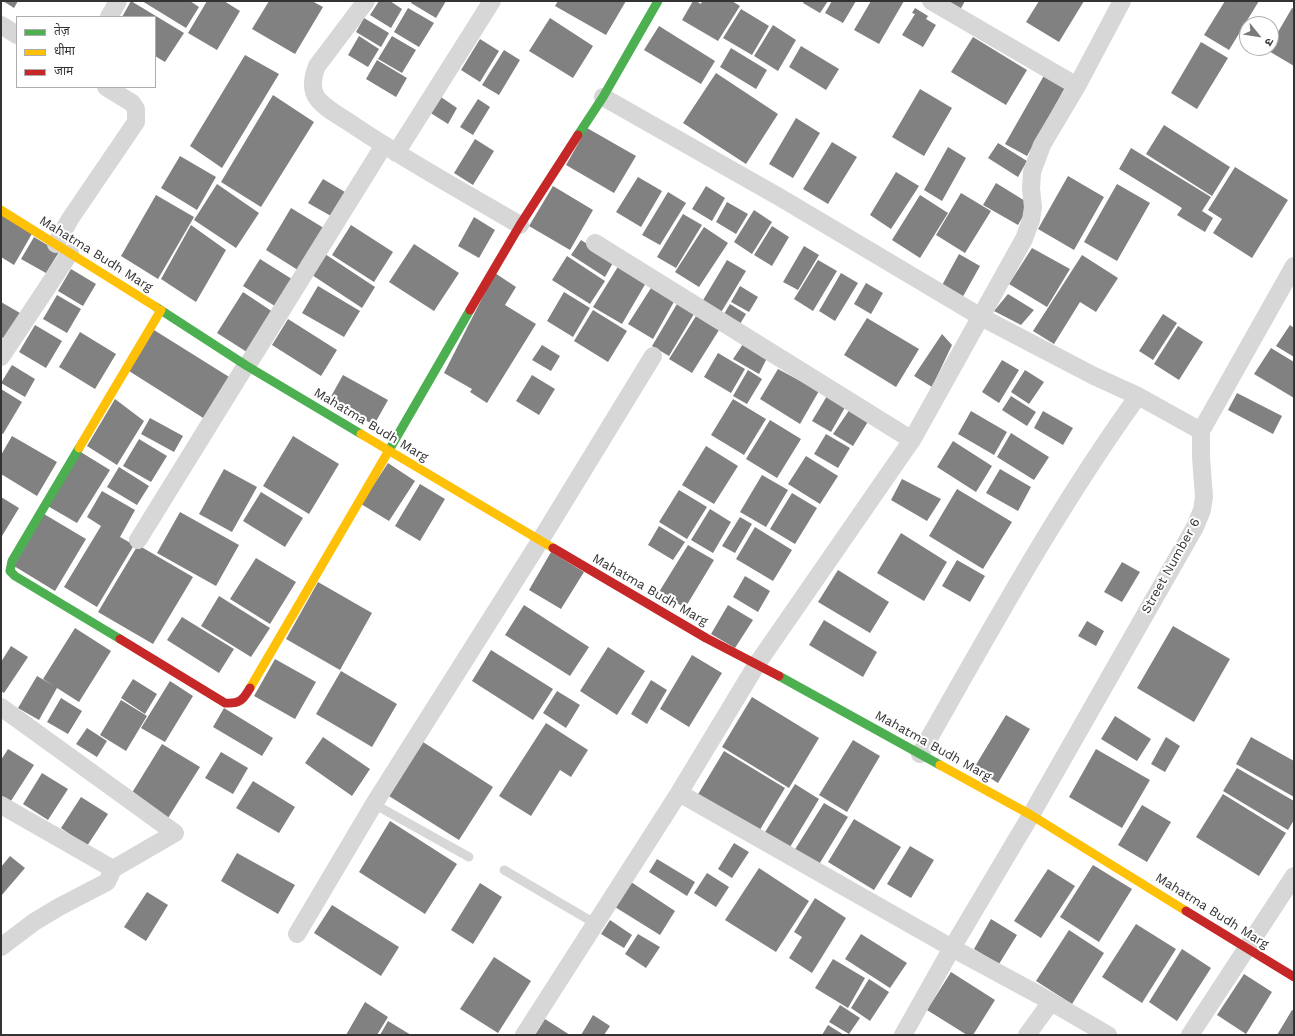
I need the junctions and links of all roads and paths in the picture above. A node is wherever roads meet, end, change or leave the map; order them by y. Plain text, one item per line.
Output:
1 (118, 1) edge
2 (366, 1) edge
3 (492, 1) edge
4 (658, 1) edge
5 (931, 1) edge
6 (1122, 1) edge
7 (110, 16) edge
8 (1, 25) edge
9 (16, 34) edge
10 (1077, 86) junction
11 (108, 88) edge
12 (602, 97) junction
13 (390, 149) junction
14 (1, 210) edge
15 (520, 225) junction
16 (596, 243) dead end
17 (63, 249) junction
18 (1294, 266) edge
19 (161, 310) junction
20 (981, 317) junction
21 (1, 355) edge
22 (653, 356) dead end
23 (247, 366) junction
24 (1138, 396) junction
25 (1202, 431) junction
26 (912, 440) junction
27 (388, 451) junction
28 (138, 540) dead end
29 (540, 541) junction
30 (757, 664) junction
31 (1, 707) edge
32 (920, 754) junction
33 (679, 793) junction
34 (374, 804) junction
35 (1, 805) edge
36 (1030, 815) junction
37 (469, 857) dead end
38 (113, 869) junction
39 (504, 870) dead end
40 (1294, 876) edge
41 (596, 924) junction
42 (297, 934) dead end
43 (1, 947) edge
44 (1247, 947) junction
45 (952, 948) junction
46 (1294, 977) edge
47 (1050, 1002) junction
48 (524, 1035) edge
49 (903, 1035) edge
50 (1027, 1035) edge
51 (1108, 1035) edge
52 (1190, 1035) edge

1 - 7 street
2 - 13 street
3 - 13 street
4 - 12 street
5 - 10 street
6 - 10 street
8 - 9 street
10 - 20 street
11 - 17 street
12 - 15 street
12 - 20 street
13 - 15 street
13 - 23 street
14 - 17 street, Mahatma Budh Marg
15 - 27 street
16 - 26 street
17 - 19 street, Mahatma Budh Marg
17 - 21 street
18 - 25 street, Street Number 6
19 - 23 street, Mahatma Budh Marg
19 - 27 street
20 - 24 street
20 - 26 street
22 - 29 street
23 - 27 street, Mahatma Budh Marg
23 - 28 street
24 - 25 street
24 - 32 street
25 - 36 street, Street Number 6
26 - 30 street
27 - 29 street, Mahatma Budh Marg
29 - 30 street, Mahatma Budh Marg
29 - 34 street
30 - 32 street, Mahatma Budh Marg
30 - 33 street
31 - 38 street
32 - 36 street, Mahatma Budh Marg
33 - 41 street
33 - 45 street
34 - 37 lane
34 - 42 street
35 - 38 street
36 - 44 street, Mahatma Budh Marg
36 - 45 street, Street Number 6
38 - 43 street
39 - 41 lane
40 - 44 street
41 - 48 street
44 - 46 street, Mahatma Budh Marg
44 - 52 street
45 - 47 street
45 - 49 street, Street Number 6
47 - 50 street
47 - 51 street

